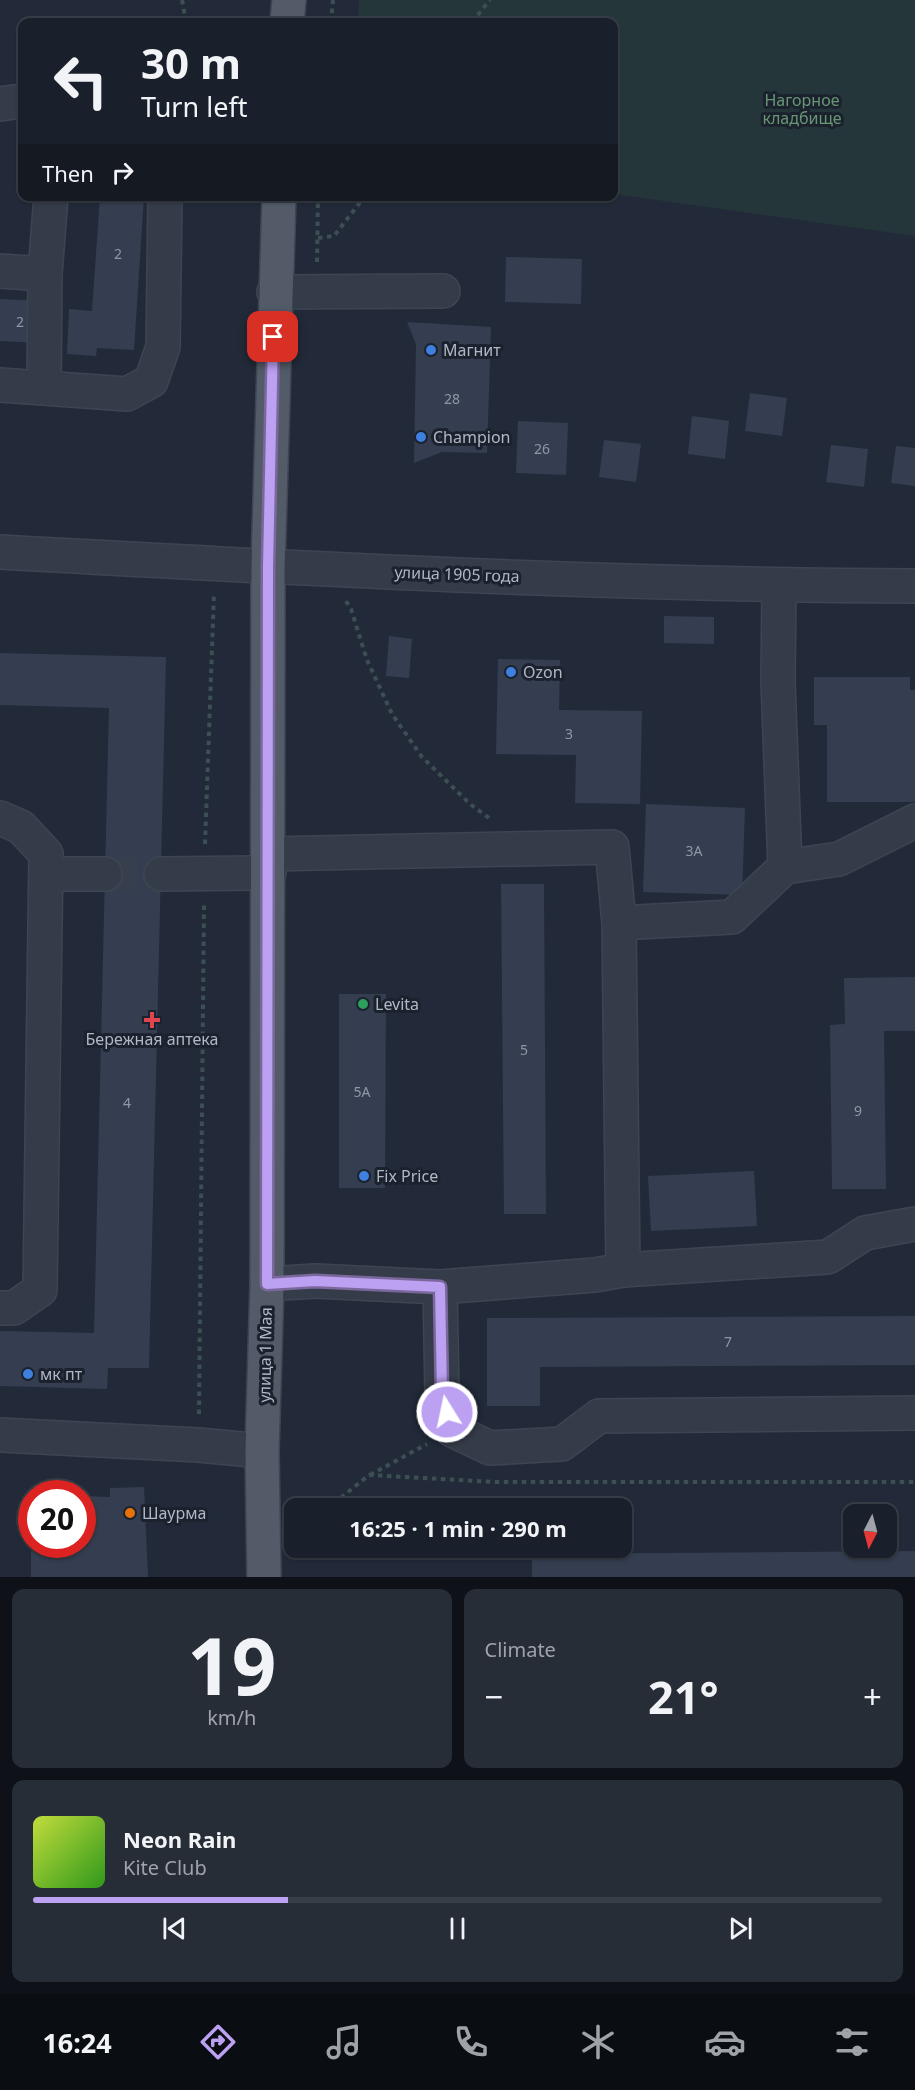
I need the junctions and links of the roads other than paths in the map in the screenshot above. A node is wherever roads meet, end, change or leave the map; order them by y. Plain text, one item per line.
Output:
1 (289, 0) edge
2 (287, 18) edge
3 (18, 102) edge
4 (0, 104) edge
5 (51, 201) edge
6 (165, 201) edge
7 (279, 201) edge
8 (0, 271) edge
9 (45, 274) junction
10 (443, 291) dead end
11 (274, 292) junction
12 (0, 385) edge
13 (44, 387) junction
14 (0, 552) edge
15 (268, 567) junction
16 (779, 585) junction
17 (915, 586) edge
18 (0, 818) edge
19 (915, 821) edge
20 (269, 864) junction
21 (785, 867) junction
22 (46, 874) junction
23 (105, 874) tunnel mouth
24 (161, 874) tunnel mouth
25 (619, 923) junction
26 (915, 1224) edge
27 (622, 1270) junction
28 (267, 1284) junction
29 (440, 1287) junction
30 (0, 1308) edge
31 (915, 1413) edge
32 (0, 1435) edge
33 (262, 1451) junction
34 (264, 1577) edge

1 - 2 main road
3 - 4 street
5 - 9 street
6 - 13 street
7 - 11 main road, улица 1 Мая
8 - 9 street
9 - 13 street
10 - 11 street
11 - 15 main road, улица 1 Мая
12 - 13 street
14 - 15 street, улица 1905 года
15 - 16 street, улица 1905 года
15 - 20 main road, улица 1 Мая
16 - 17 street, улица 1905 года
16 - 21 street
18 - 22 street
19 - 21 street
20 - 24 street
20 - 25 street
20 - 28 main road, улица 1 Мая
21 - 25 street
22 - 23 street
22 - 30 street
25 - 27 street
26 - 27 street
27 - 29 street
28 - 29 street
28 - 33 main road, улица 1 Мая
29 - 31 street
32 - 33 street
33 - 34 main road, улица 1 Мая

